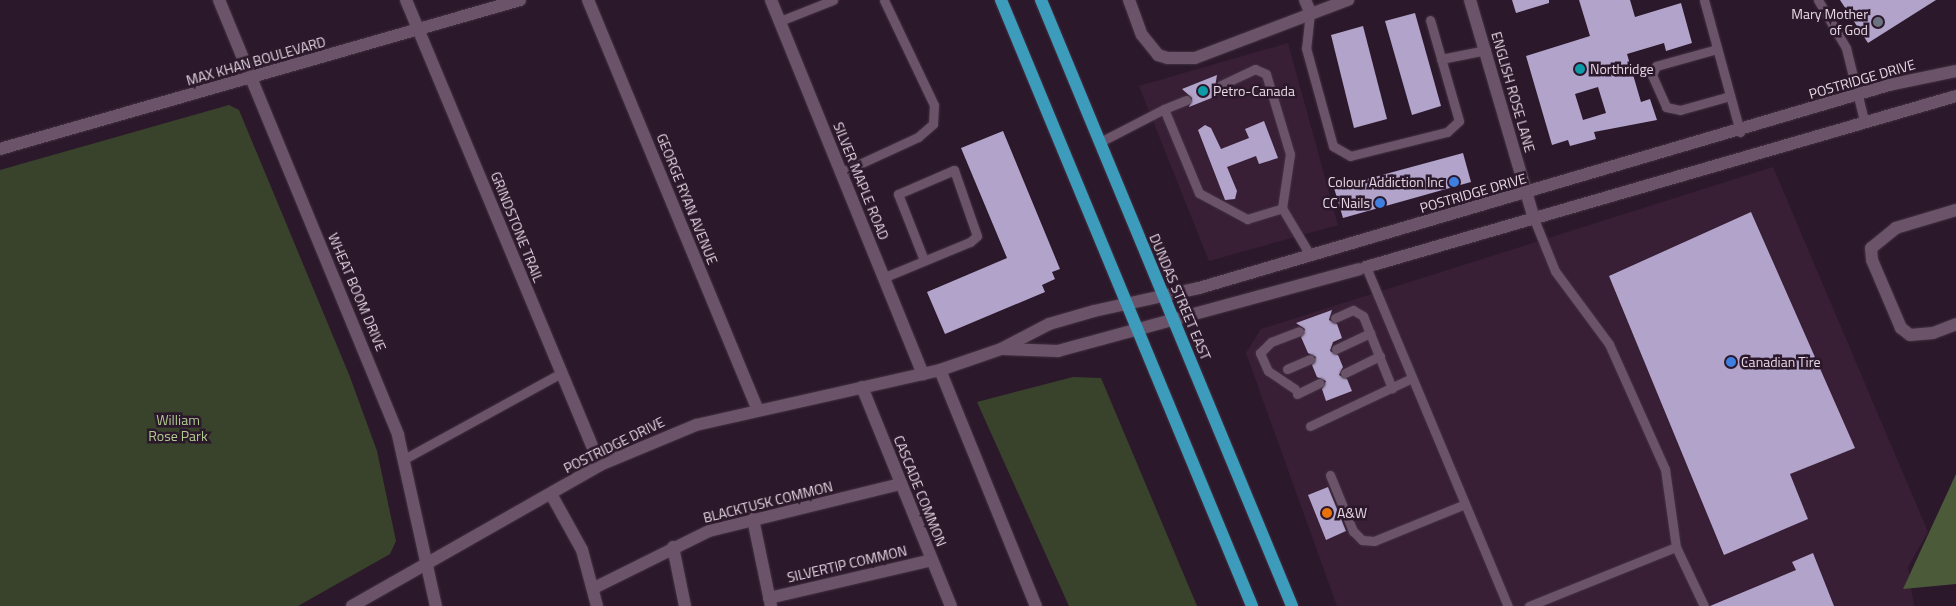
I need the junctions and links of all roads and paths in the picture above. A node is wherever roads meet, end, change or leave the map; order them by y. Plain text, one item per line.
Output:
1 (219, 0) edge
2 (406, 0) edge
3 (520, 0) edge
4 (588, 0) edge
5 (771, 0) edge
6 (833, 0) edge
7 (884, 0) edge
8 (1001, 0) edge
9 (1041, 0) edge
10 (1129, 0) edge
11 (1305, 0) edge
12 (1348, 0) edge
13 (1470, 0) edge
14 (1704, 0) edge
15 (1818, 0) edge
16 (1310, 12) junction
17 (1430, 20) dead end
18 (780, 21) junction
19 (419, 30) junction
20 (1717, 49) junction
21 (1486, 50) junction
22 (1441, 59) junction
23 (1956, 71) edge
24 (252, 78) junction
25 (1221, 85) dead end
26 (1858, 95) junction
27 (1730, 96) junction
28 (1956, 96) edge
29 (1186, 100) dead end
30 (1164, 109) junction
31 (1864, 120) junction
32 (1740, 132) junction
33 (1100, 142) junction
34 (0, 149) edge
35 (842, 172) junction
36 (1526, 193) junction
37 (1282, 208) junction
38 (1956, 210) edge
39 (1534, 219) junction
40 (1310, 255) junction
41 (924, 260) junction
42 (1362, 268) junction
43 (885, 277) junction
44 (1164, 296) junction
45 (1128, 306) junction
46 (1335, 318) dead end
47 (1174, 320) junction
48 (1956, 324) edge
49 (1138, 330) junction
50 (1299, 331) dead end
51 (1370, 333) junction
52 (1001, 349) junction
53 (1336, 349) dead end
54 (1380, 356) junction
55 (1310, 359) dead end
56 (1287, 369) dead end
57 (940, 370) junction
58 (561, 373) junction
59 (1345, 373) dead end
60 (923, 374) junction
61 (1412, 378) junction
62 (1320, 383) dead end
63 (862, 387) junction
64 (1392, 388) junction
65 (758, 410) junction
66 (1310, 426) dead end
67 (406, 458) junction
68 (600, 466) junction
69 (1330, 475) dead end
70 (901, 484) junction
71 (551, 494) junction
72 (1466, 504) junction
73 (753, 519) junction
74 (1676, 546) junction
75 (673, 547) junction
76 (932, 560) junction
77 (427, 563) junction
78 (594, 588) junction
79 (770, 602) edge
80 (352, 606) edge
81 (436, 606) edge
82 (597, 606) edge
83 (685, 606) edge
84 (951, 606) edge
85 (1036, 606) edge
86 (1252, 606) edge
87 (1292, 606) edge
88 (1508, 606) edge
89 (1529, 606) edge
90 (1704, 606) edge

1 - 24 street, WHEAT BOOM DRIVE
2 - 19 street, GRINDSTONE TRAIL
3 - 19 street, MAX KHAN BOULEVARD
4 - 65 street, GEORGE RYAN AVENUE
5 - 18 street, SILVER MAPLE ROAD
6 - 18 lane
7 - 35 lane
8 - 45 main road
9 - 33 main road, DUNDAS STREET EAST
10 - 16 street
11 - 16 street
12 - 16 street
13 - 21 street, ENGLISH ROSE LANE
14 - 20 lane
15 - 26 lane
16 - 22 lane
17 - 22 lane
18 - 35 street, SILVER MAPLE ROAD
19 - 24 street, MAX KHAN BOULEVARD
19 - 58 street, GRINDSTONE TRAIL
20 - 27 lane
20 - 27 lane
21 - 22 lane
21 - 36 street, ENGLISH ROSE LANE
23 - 26 street, POSTRIDGE DRIVE
24 - 34 street, MAX KHAN BOULEVARD
24 - 67 street, WHEAT BOOM DRIVE
25 - 37 lane
26 - 31 lane
26 - 32 street, POSTRIDGE DRIVE
27 - 32 lane
28 - 31 street, POSTRIDGE DRIVE
29 - 30 lane
30 - 33 lane
30 - 37 lane
31 - 39 street, POSTRIDGE DRIVE
32 - 36 street, POSTRIDGE DRIVE
33 - 44 main road, DUNDAS STREET EAST
35 - 43 street, SILVER MAPLE ROAD
36 - 39 street, ENGLISH ROSE LANE
36 - 40 street, POSTRIDGE DRIVE
37 - 40 lane
38 - 48 street
39 - 42 street, POSTRIDGE DRIVE
39 - 74 lane
40 - 44 street, POSTRIDGE DRIVE
41 - 41 lane
41 - 43 lane
42 - 47 street, POSTRIDGE DRIVE
42 - 61 lane
43 - 60 street, SILVER MAPLE ROAD
44 - 45 street, POSTRIDGE DRIVE
44 - 47 main road, DUNDAS STREET EAST
45 - 49 main road
45 - 52 street, POSTRIDGE DRIVE
46 - 51 lane
47 - 49 street, POSTRIDGE DRIVE
47 - 87 main road, DUNDAS STREET EAST
49 - 52 street, POSTRIDGE DRIVE
49 - 86 main road
50 - 62 lane
51 - 53 lane
51 - 54 lane
52 - 57 street, POSTRIDGE DRIVE
54 - 59 lane
54 - 64 lane
55 - 56 lane
57 - 60 street, POSTRIDGE DRIVE
57 - 85 street
58 - 67 lane
58 - 68 street, GRINDSTONE TRAIL
60 - 63 street, POSTRIDGE DRIVE
61 - 64 lane
61 - 72 lane
63 - 65 street, POSTRIDGE DRIVE
63 - 70 street, CASCADE COMMON
64 - 66 lane
65 - 68 street, POSTRIDGE DRIVE
67 - 77 street, WHEAT BOOM DRIVE
68 - 71 street, POSTRIDGE DRIVE
69 - 72 lane
70 - 73 street, BLACKTUSK COMMON
70 - 76 street, CASCADE COMMON
71 - 77 street, POSTRIDGE DRIVE
71 - 78 street
72 - 88 lane
73 - 75 street, BLACKTUSK COMMON
73 - 79 street
74 - 89 lane
74 - 90 lane
75 - 78 street, BLACKTUSK COMMON
75 - 83 street
76 - 79 street, SILVERTIP COMMON
76 - 84 street, CASCADE COMMON
77 - 80 street, POSTRIDGE DRIVE
77 - 81 street, WHEAT BOOM DRIVE
78 - 82 street

